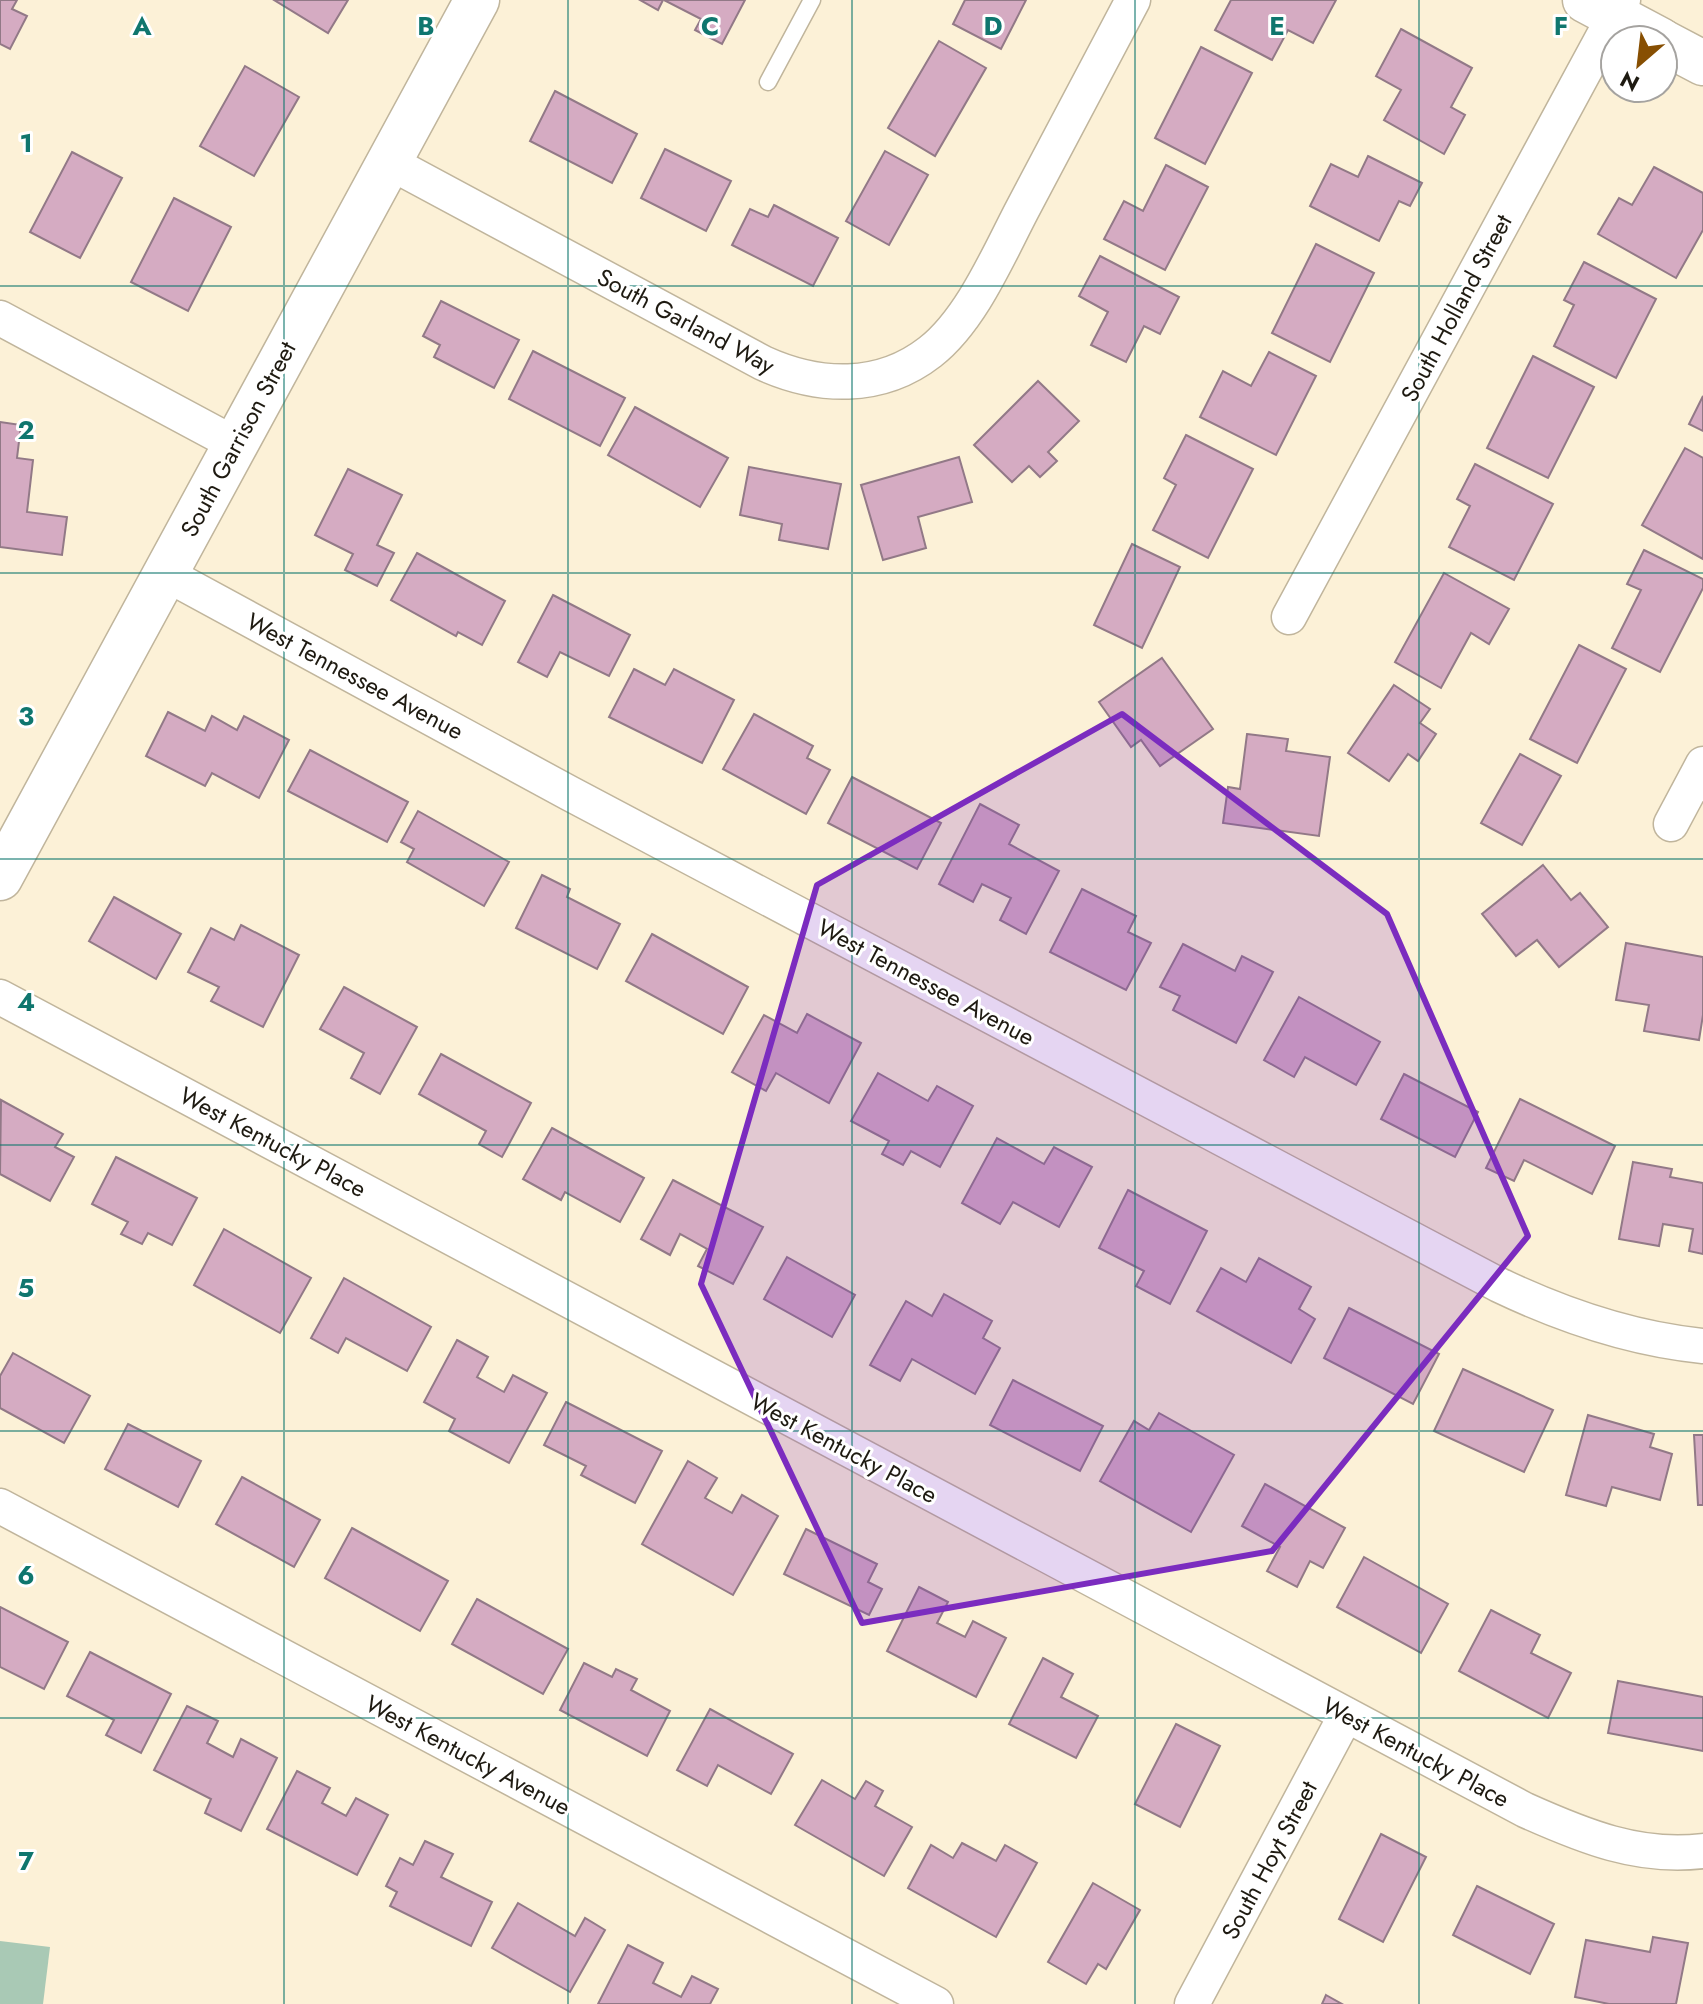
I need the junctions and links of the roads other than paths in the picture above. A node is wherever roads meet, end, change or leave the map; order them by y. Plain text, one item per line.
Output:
1 (477, 0) edge
2 (812, 0) edge
3 (1133, 0) edge
4 (1608, 5) edge
5 (1636, 24) edge
6 (1679, 50) edge
7 (1703, 63) edge
8 (768, 82) dead end
9 (389, 162) junction
10 (0, 318) edge
11 (235, 444) junction
12 (166, 574) junction
13 (1289, 617) dead end
14 (1703, 764) edge
15 (1671, 824) dead end
16 (0, 878) edge
17 (0, 997) edge
18 (1703, 1346) edge
19 (0, 1506) edge
20 (1346, 1715) junction
21 (1703, 1851) edge
22 (936, 2004) edge
23 (1192, 2004) edge

1 - 9 main road, South Garrison Street
2 - 8 lane
3 - 9 street, South Garland Way
4 - 5 main road
4 - 13 street, South Holland Street
6 - 7 main road
9 - 11 main road, South Garrison Street
10 - 11 street
11 - 12 main road, South Garrison Street
12 - 16 main road, South Garrison Street
12 - 18 street, West Tennessee Avenue
14 - 15 street
17 - 20 street, West Kentucky Place
19 - 22 street, West Kentucky Avenue
20 - 21 street, West Kentucky Place
20 - 23 street, South Hoyt Street

